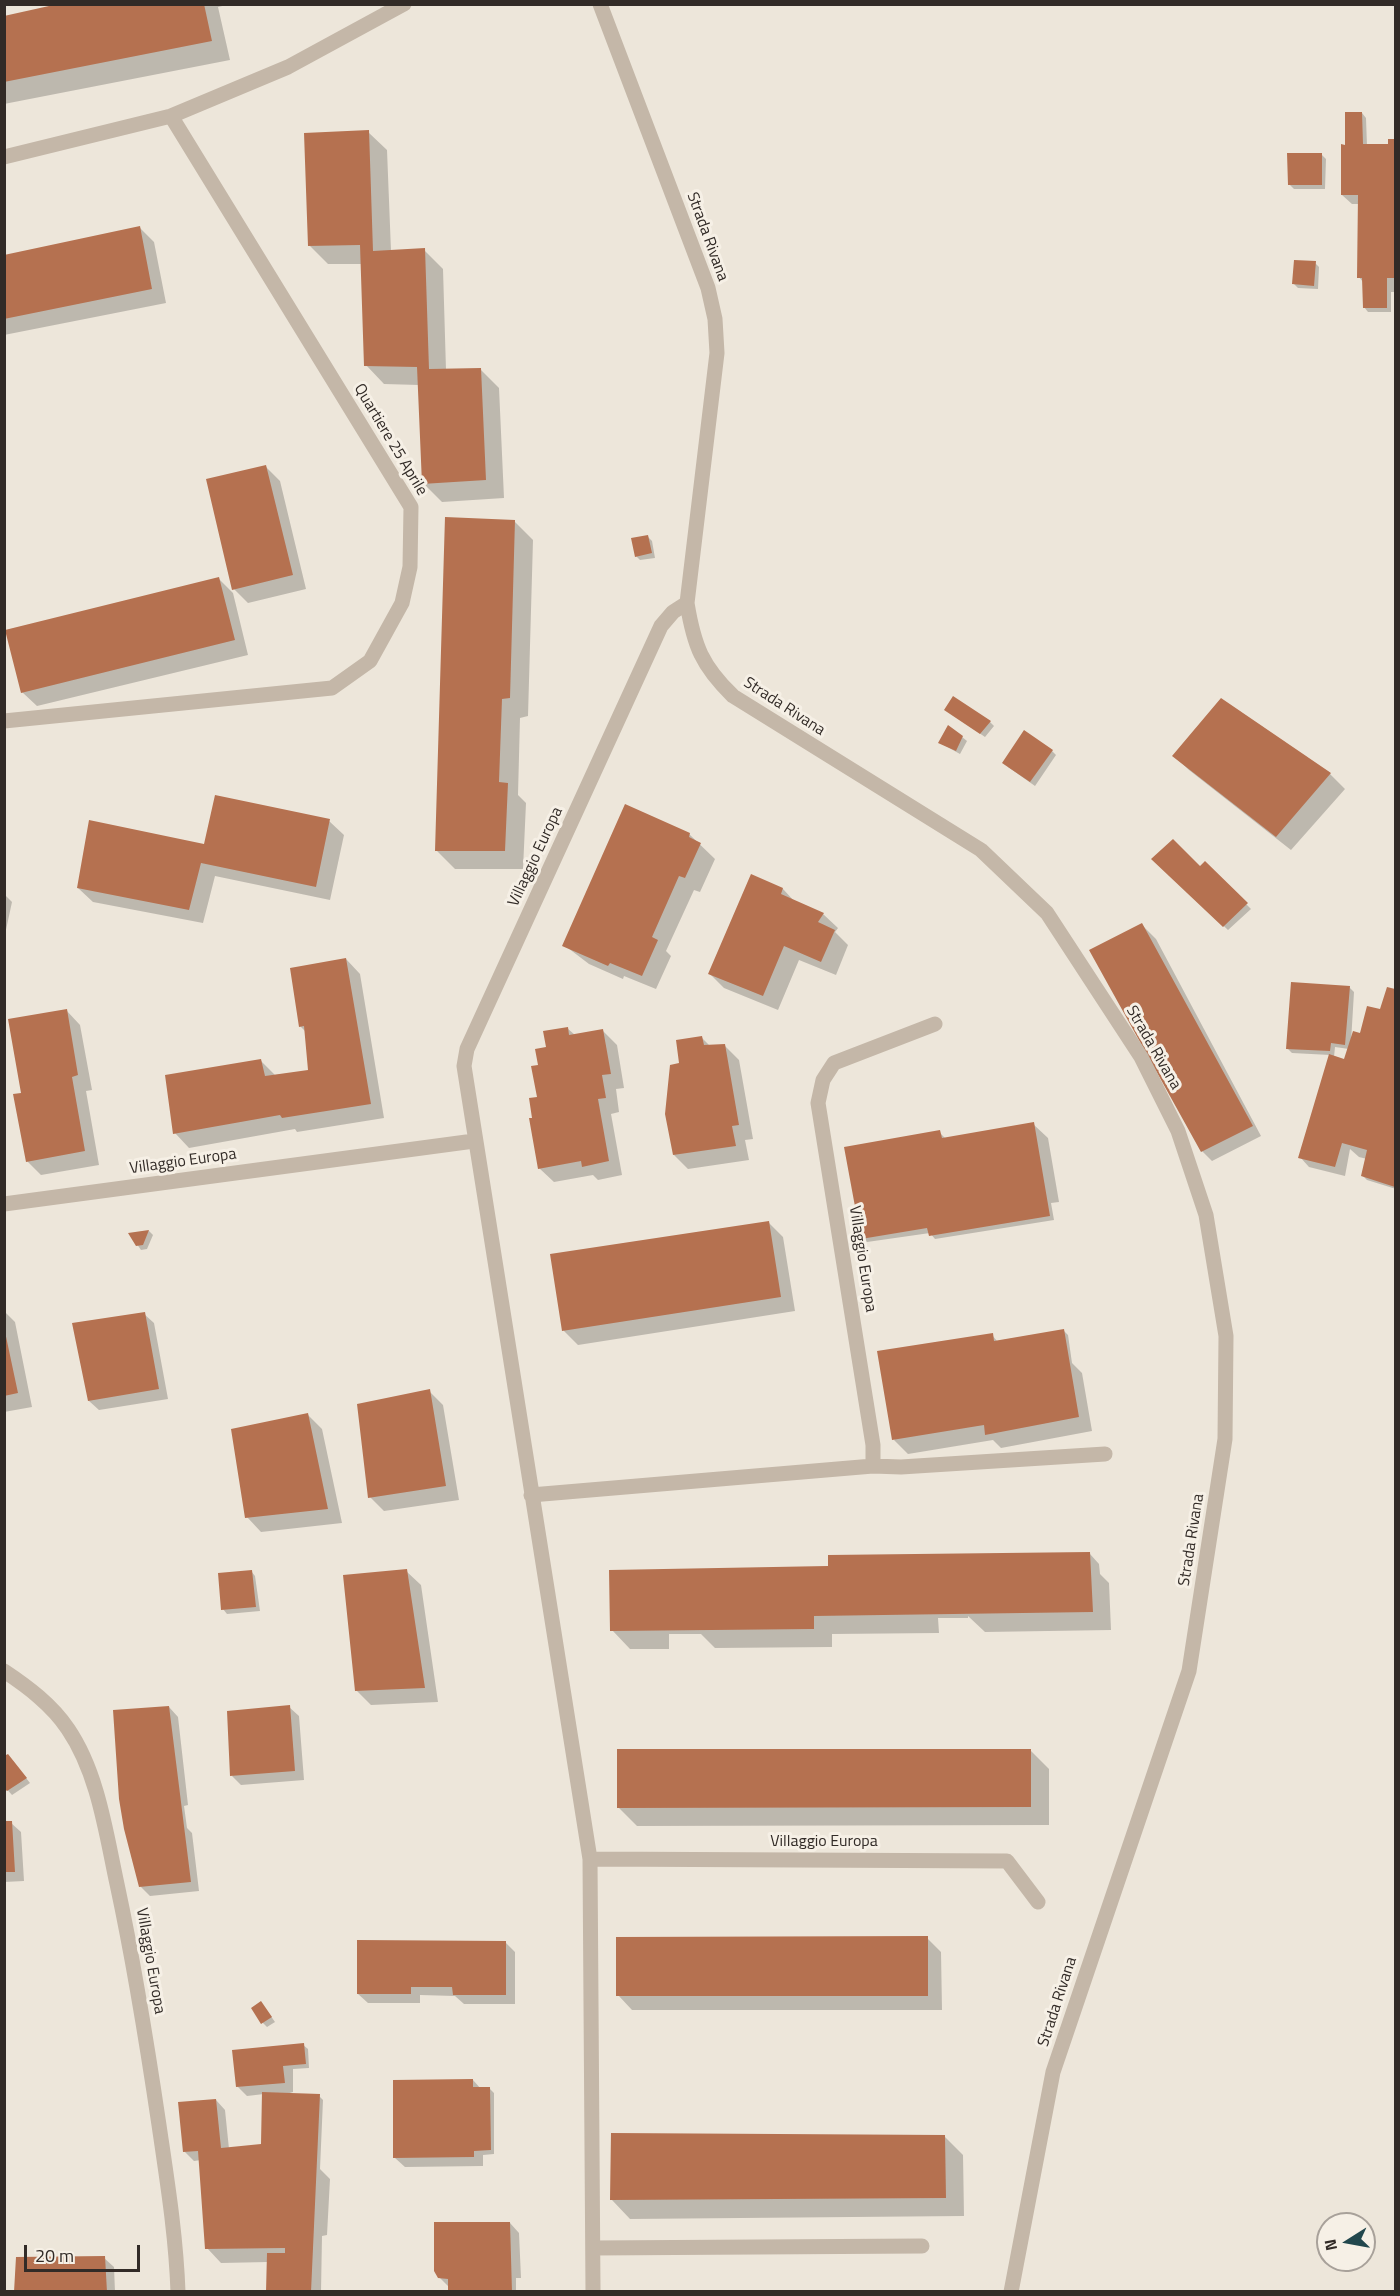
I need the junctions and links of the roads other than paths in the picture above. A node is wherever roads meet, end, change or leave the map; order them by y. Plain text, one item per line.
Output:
1 (404, 4) edge
2 (600, 4) edge
3 (171, 116) junction
4 (4, 157) edge
5 (687, 603) junction
6 (4, 721) edge
7 (935, 1024) dead end
8 (474, 1141) junction
9 (4, 1204) edge
10 (1105, 1454) dead end
11 (873, 1466) junction
12 (531, 1495) junction
13 (4, 1671) edge
14 (590, 1859) junction
15 (1038, 1902) dead end
16 (922, 2246) dead end
17 (593, 2248) junction
18 (178, 2292) edge
19 (593, 2292) edge
20 (1011, 2292) edge

1 - 3 street
2 - 5 street, Strada Rivana
3 - 4 street
3 - 6 street, Quartiere 25 Aprile
5 - 8 street, Villaggio Europa
5 - 20 street, Strada Rivana
7 - 11 street, Villaggio Europa
8 - 9 street, Villaggio Europa
8 - 12 street, Villaggio Europa
10 - 11 street
11 - 12 street
12 - 14 street, Villaggio Europa
13 - 18 street, Villaggio Europa
14 - 15 street, Villaggio Europa
14 - 17 street, Villaggio Europa
16 - 17 street
17 - 19 street, Villaggio Europa

